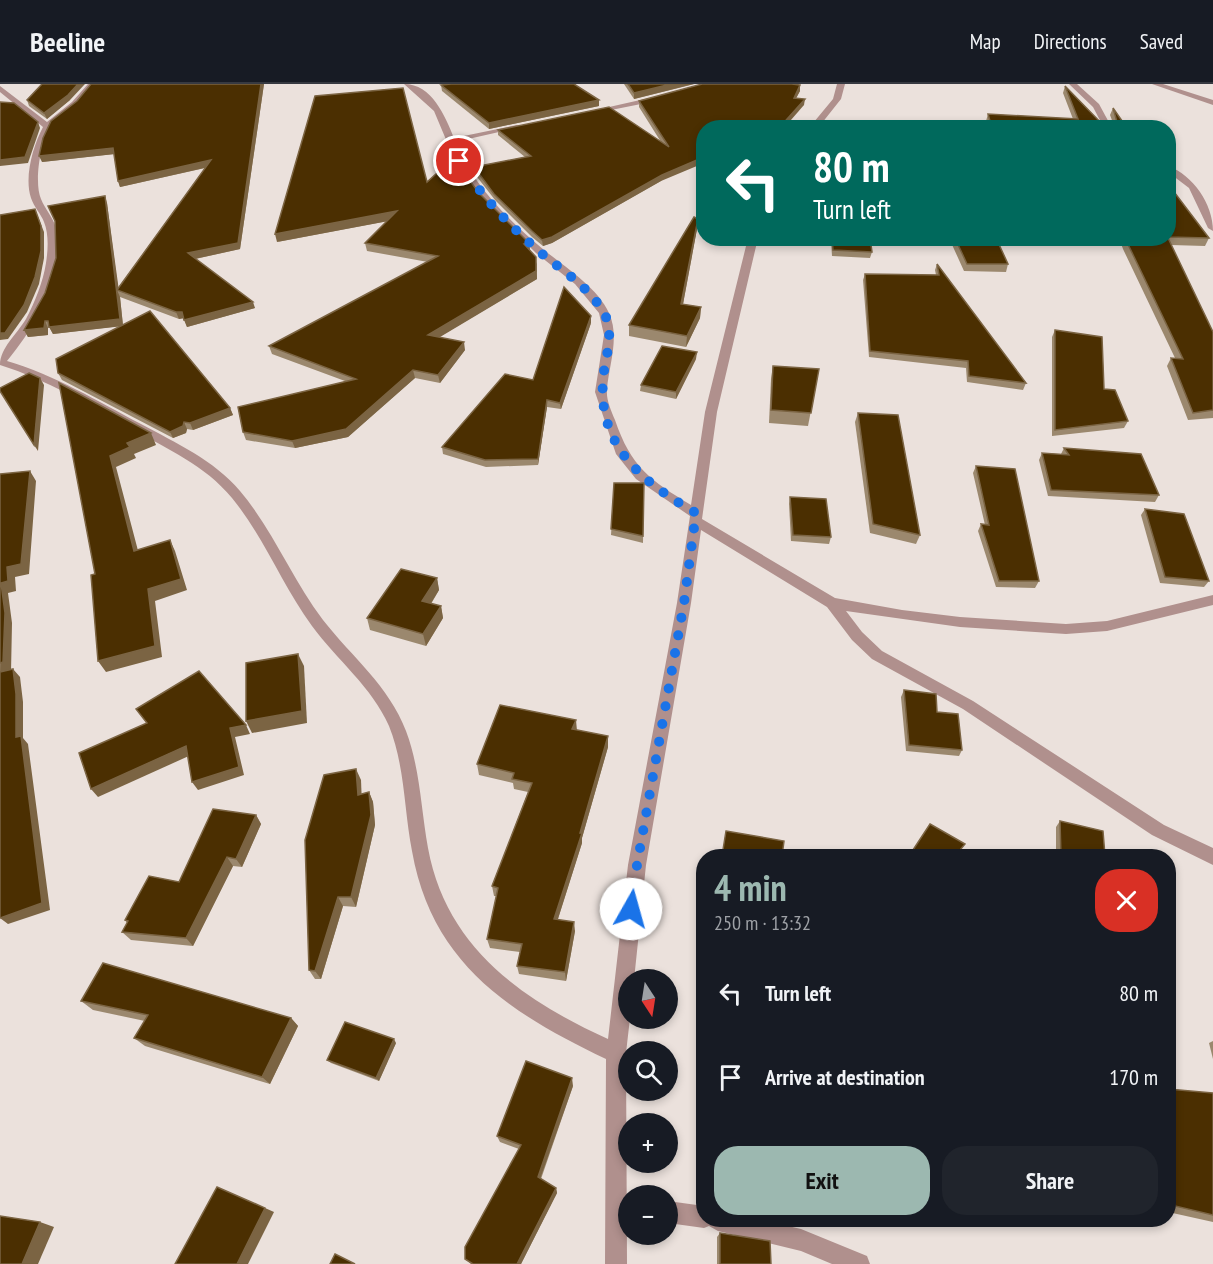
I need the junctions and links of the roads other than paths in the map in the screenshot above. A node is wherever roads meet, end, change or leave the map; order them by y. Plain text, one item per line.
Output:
1 (92, 84) edge
2 (408, 84) edge
3 (841, 84) edge
4 (1073, 84) edge
5 (1156, 84) edge
6 (0, 88) edge
7 (664, 96) edge
8 (1213, 103) edge
9 (581, 114) edge
10 (820, 120) edge
11 (1104, 120) edge
12 (46, 126) junction
13 (523, 126) edge
14 (450, 141) junction
15 (1176, 174) edge
16 (1213, 228) edge
17 (751, 246) edge
18 (0, 362) edge
19 (696, 517) junction
20 (1213, 600) edge
21 (832, 603) junction
22 (1213, 856) edge
23 (615, 1053) junction
24 (621, 1185) edge
25 (678, 1213) edge
26 (696, 1216) edge
27 (747, 1227) edge
28 (618, 1245) edge
29 (616, 1264) edge
30 (860, 1264) edge

1 - 12 street
2 - 14 street
3 - 10 street
4 - 11 street
5 - 8 street
6 - 12 street
7 - 9 street
12 - 18 street
13 - 14 street
14 - 19 street
15 - 16 street
17 - 19 street
18 - 23 street
19 - 21 street
19 - 23 street
20 - 21 street
21 - 22 street
23 - 24 street
25 - 26 street
27 - 30 street
28 - 29 street

